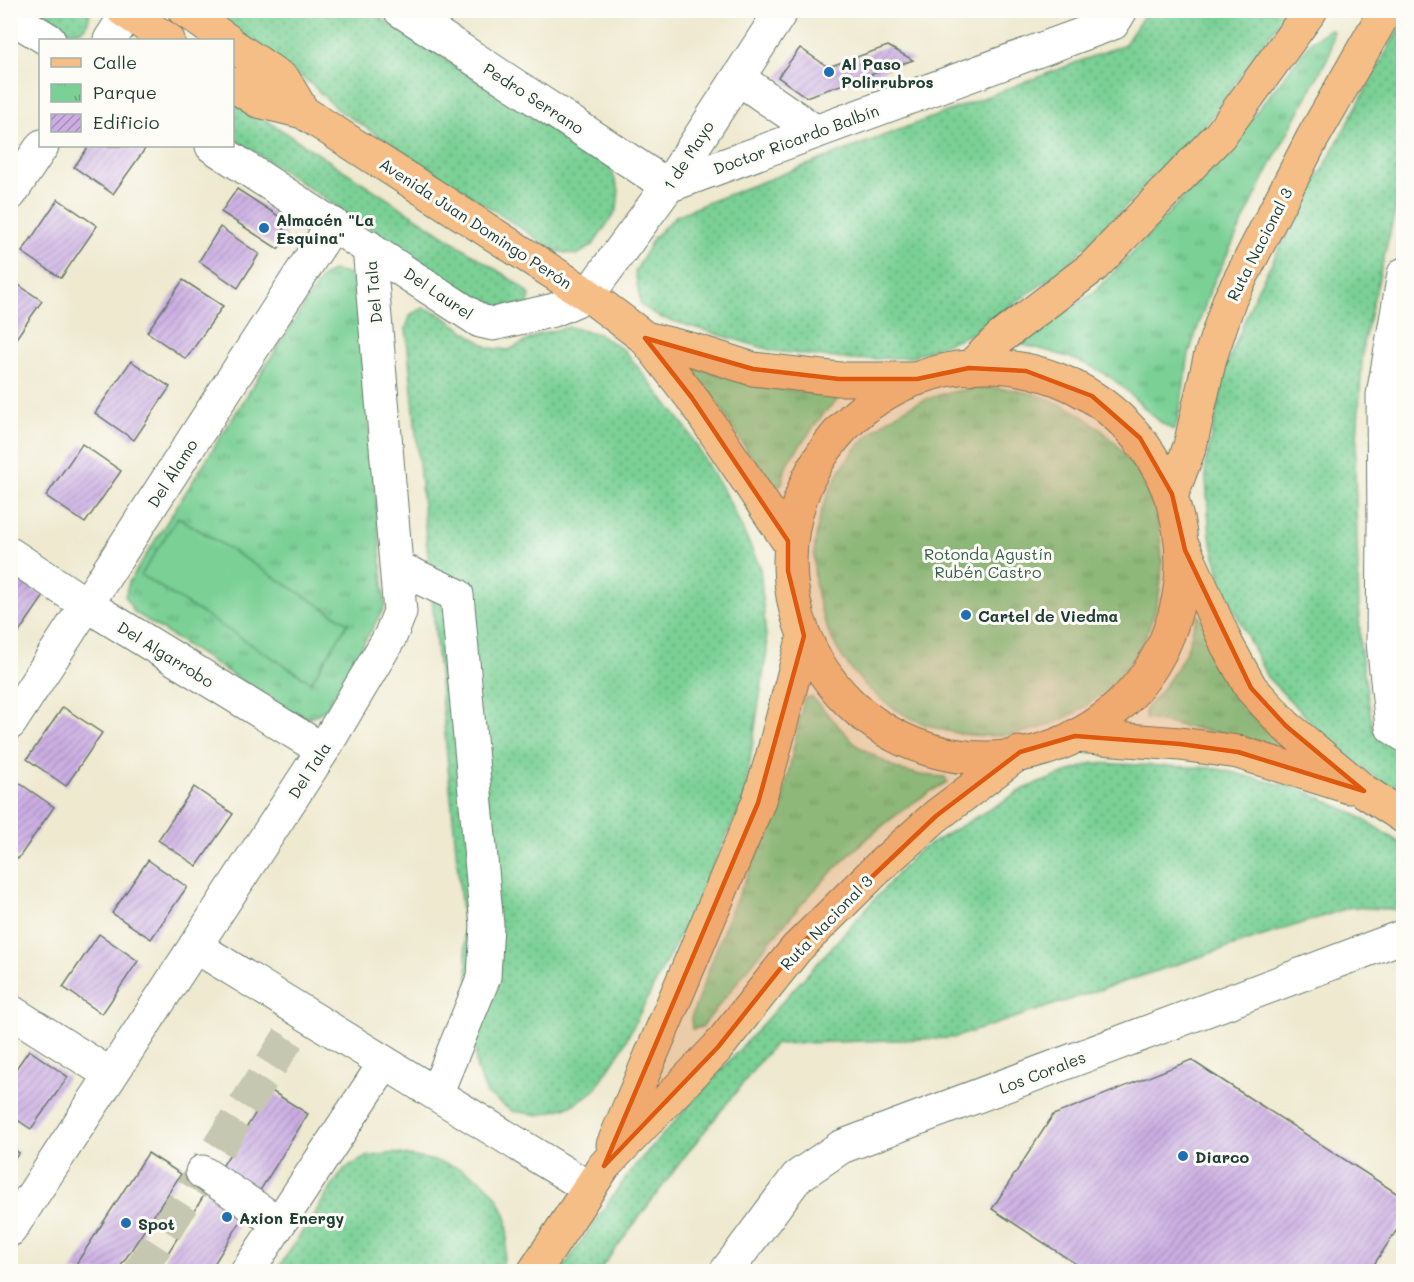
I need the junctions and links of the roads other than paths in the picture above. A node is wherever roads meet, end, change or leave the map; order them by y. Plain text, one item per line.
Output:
1 (184, 10) edge
2 (400, 10) edge
3 (782, 10) edge
4 (1121, 10) edge
5 (1311, 10) edge
6 (1386, 10) edge
7 (126, 12) edge
8 (10, 16) edge
9 (47, 39) edge
10 (111, 39) edge
11 (166, 39) edge
12 (225, 39) edge
13 (234, 46) edge
14 (738, 78) junction
15 (234, 85) edge
16 (303, 112) junction
17 (816, 132) junction
18 (41, 147) edge
19 (214, 147) edge
20 (668, 186) junction
21 (10, 194) edge
22 (333, 224) junction
23 (369, 247) junction
24 (1404, 274) edge
25 (588, 295) junction
26 (645, 338) junction
27 (969, 368) junction
28 (916, 379) junction
29 (1172, 494) junction
30 (788, 541) junction
31 (1185, 550) junction
32 (10, 554) edge
33 (396, 567) junction
34 (87, 605) junction
35 (804, 636) junction
36 (10, 723) edge
37 (1398, 731) edge
38 (1075, 736) junction
39 (322, 750) junction
40 (1020, 752) junction
41 (1364, 791) junction
42 (1404, 817) edge
43 (1404, 936) edge
44 (195, 946) junction
45 (10, 1011) edge
46 (385, 1063) junction
47 (111, 1075) junction
48 (436, 1094) junction
49 (202, 1173) dead end
50 (596, 1177) junction
51 (279, 1223) junction
52 (10, 1230) edge
53 (248, 1272) edge
54 (534, 1272) edge
55 (726, 1272) edge

1 - 12 main road
2 - 20 street, Pedro Serrano
3 - 14 street, 1 de Mayo
4 - 17 street, Doctor Ricardo Balbín
5 - 27 main road
6 - 29 main road, Ruta Nacional 3
7 - 10 street
7 - 11 main road
8 - 9 street
13 - 16 main road, Avenida Juan Domingo Perón
14 - 17 street
14 - 20 street, 1 de Mayo
15 - 16 main road, Avenida Juan Domingo Perón
16 - 25 main road, Avenida Juan Domingo Perón
17 - 20 street, Doctor Ricardo Balbín
18 - 21 street
19 - 22 street, Del Laurel
20 - 25 street, 1 de Mayo
22 - 23 street, Del Laurel
22 - 34 street, Del Álamo
23 - 25 street, Del Laurel
23 - 33 street, Del Tala
24 - 37 street
25 - 26 main road, Avenida Juan Domingo Perón
26 - 28 main road, Avenida Juan Domingo Perón
26 - 30 main road, Avenida Juan Domingo Perón
27 - 28 main road, Ruta Nacional 3
27 - 29 main road, Ruta Nacional 3
28 - 30 main road, Ruta Nacional 3
29 - 31 main road, Ruta Nacional 3
30 - 35 main road, Ruta Nacional 3
31 - 38 main road, Ruta Nacional 3
31 - 41 main road
32 - 34 street, Del Algarrobo
33 - 39 street, Del Tala
33 - 48 street
34 - 36 street, Del Álamo
34 - 39 street, Del Algarrobo
35 - 40 main road, Ruta Nacional 3
35 - 50 main road, Ruta Nacional 3
38 - 40 main road, Ruta Nacional 3
38 - 41 main road
39 - 44 street, Del Tala
40 - 50 main road, Ruta Nacional 3
41 - 42 main road
43 - 55 street, Los Corales
44 - 46 street
44 - 47 street, Del Tala
45 - 47 street
46 - 48 street
46 - 51 street
47 - 52 street, Del Tala
48 - 50 street
49 - 51 street
50 - 54 main road, Ruta Nacional 3
51 - 53 street

